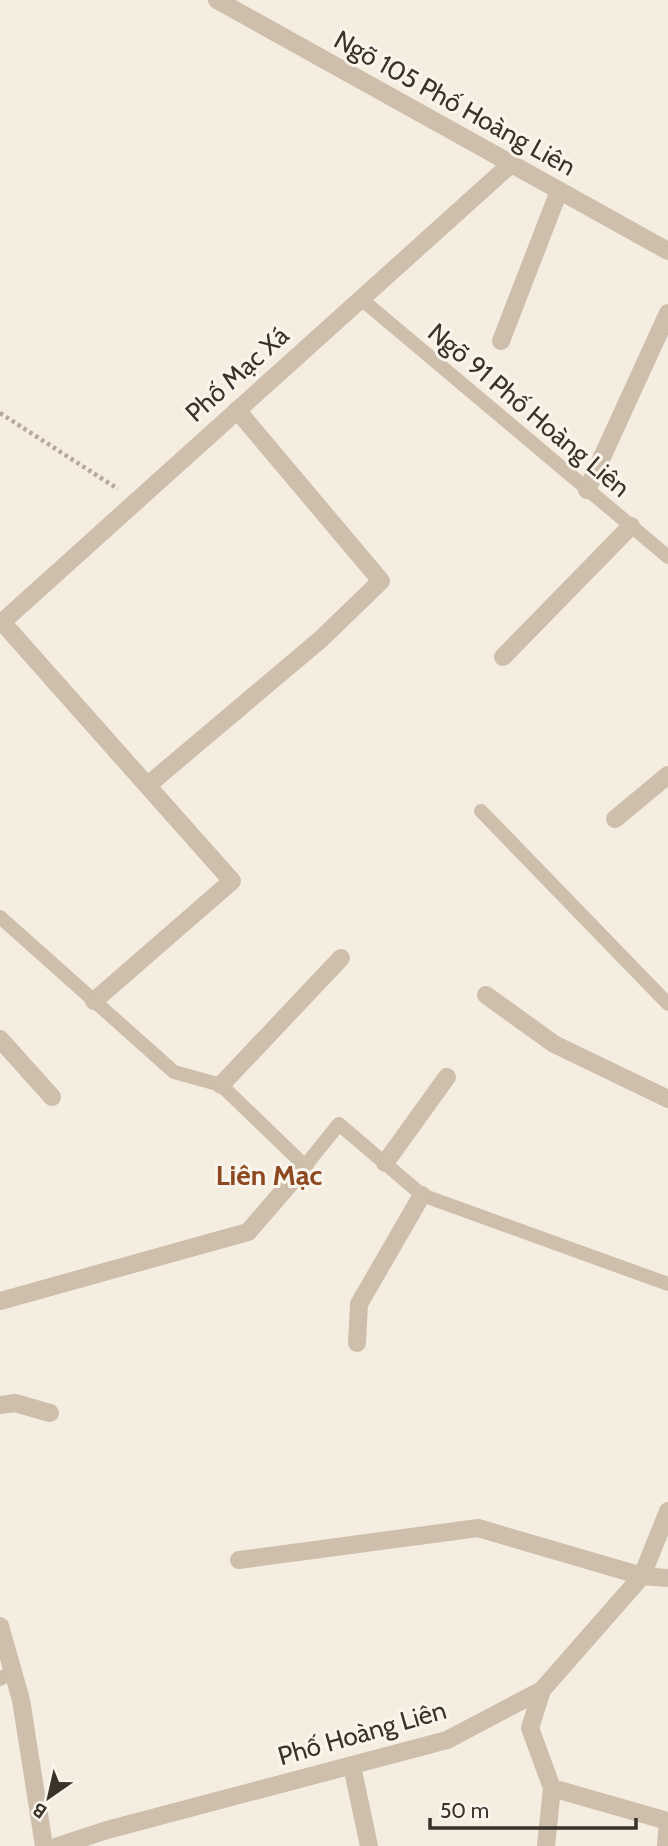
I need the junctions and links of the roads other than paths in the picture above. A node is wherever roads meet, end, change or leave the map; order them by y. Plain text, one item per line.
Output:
1 (217, 0) edge
2 (511, 164) junction
3 (559, 191) junction
4 (668, 251) edge
5 (360, 298) junction
6 (668, 313) edge
7 (501, 341) dead end
8 (237, 410) junction
9 (587, 490) junction
10 (631, 526) junction
11 (668, 557) edge
12 (1, 623) edge
13 (503, 657) dead end
14 (668, 775) edge
15 (148, 785) junction
16 (481, 811) dead end
17 (615, 819) dead end
18 (0, 917) edge
19 (341, 958) dead end
20 (486, 995) dead end
21 (94, 1001) junction
22 (668, 1004) edge
23 (0, 1039) edge
24 (447, 1077) dead end
25 (221, 1085) junction
26 (52, 1097) dead end
27 (668, 1098) edge
28 (384, 1163) junction
29 (306, 1166) junction
30 (422, 1195) junction
31 (668, 1283) edge
32 (0, 1301) edge
33 (357, 1343) dead end
34 (0, 1405) edge
35 (50, 1413) dead end
36 (668, 1511) edge
37 (239, 1560) dead end
38 (642, 1576) junction
39 (668, 1578) edge
40 (0, 1626) edge
41 (7, 1675) edge
42 (542, 1689) junction
43 (352, 1766) junction
44 (552, 1788) junction
45 (44, 1846) edge
46 (58, 1846) edge
47 (369, 1846) edge
48 (546, 1846) edge
49 (666, 1846) edge

1 - 2 street, Ngõ 105 Phố Hoàng Liên
2 - 3 street, Ngõ 105 Phố Hoàng Liên
2 - 5 street, Phố Mạc Xá
3 - 4 street, Ngõ 105 Phố Hoàng Liên
3 - 7 street
5 - 8 street, Phố Mạc Xá
5 - 9 lane, Ngõ 91 Phố Hoàng Liên
6 - 9 street
8 - 12 street, Phố Mạc Xá
8 - 15 street
9 - 10 lane, Ngõ 91 Phố Hoàng Liên
10 - 11 lane, Ngõ 91 Phố Hoàng Liên
10 - 13 street
12 - 15 street
14 - 17 street
15 - 21 street
16 - 22 lane
18 - 21 lane
19 - 25 street
20 - 27 street
21 - 25 lane
23 - 26 street
24 - 28 street
25 - 29 lane
28 - 29 lane
28 - 30 lane
29 - 32 street
30 - 31 lane
30 - 33 street
34 - 35 street
36 - 38 street, Phố Hoàng Liên
37 - 38 street
38 - 39 street
38 - 42 street, Phố Hoàng Liên
40 - 41 street
41 - 45 street
42 - 43 street, Phố Hoàng Liên
42 - 44 street
43 - 46 street, Phố Hoàng Liên
43 - 47 street
44 - 48 street
44 - 49 street

